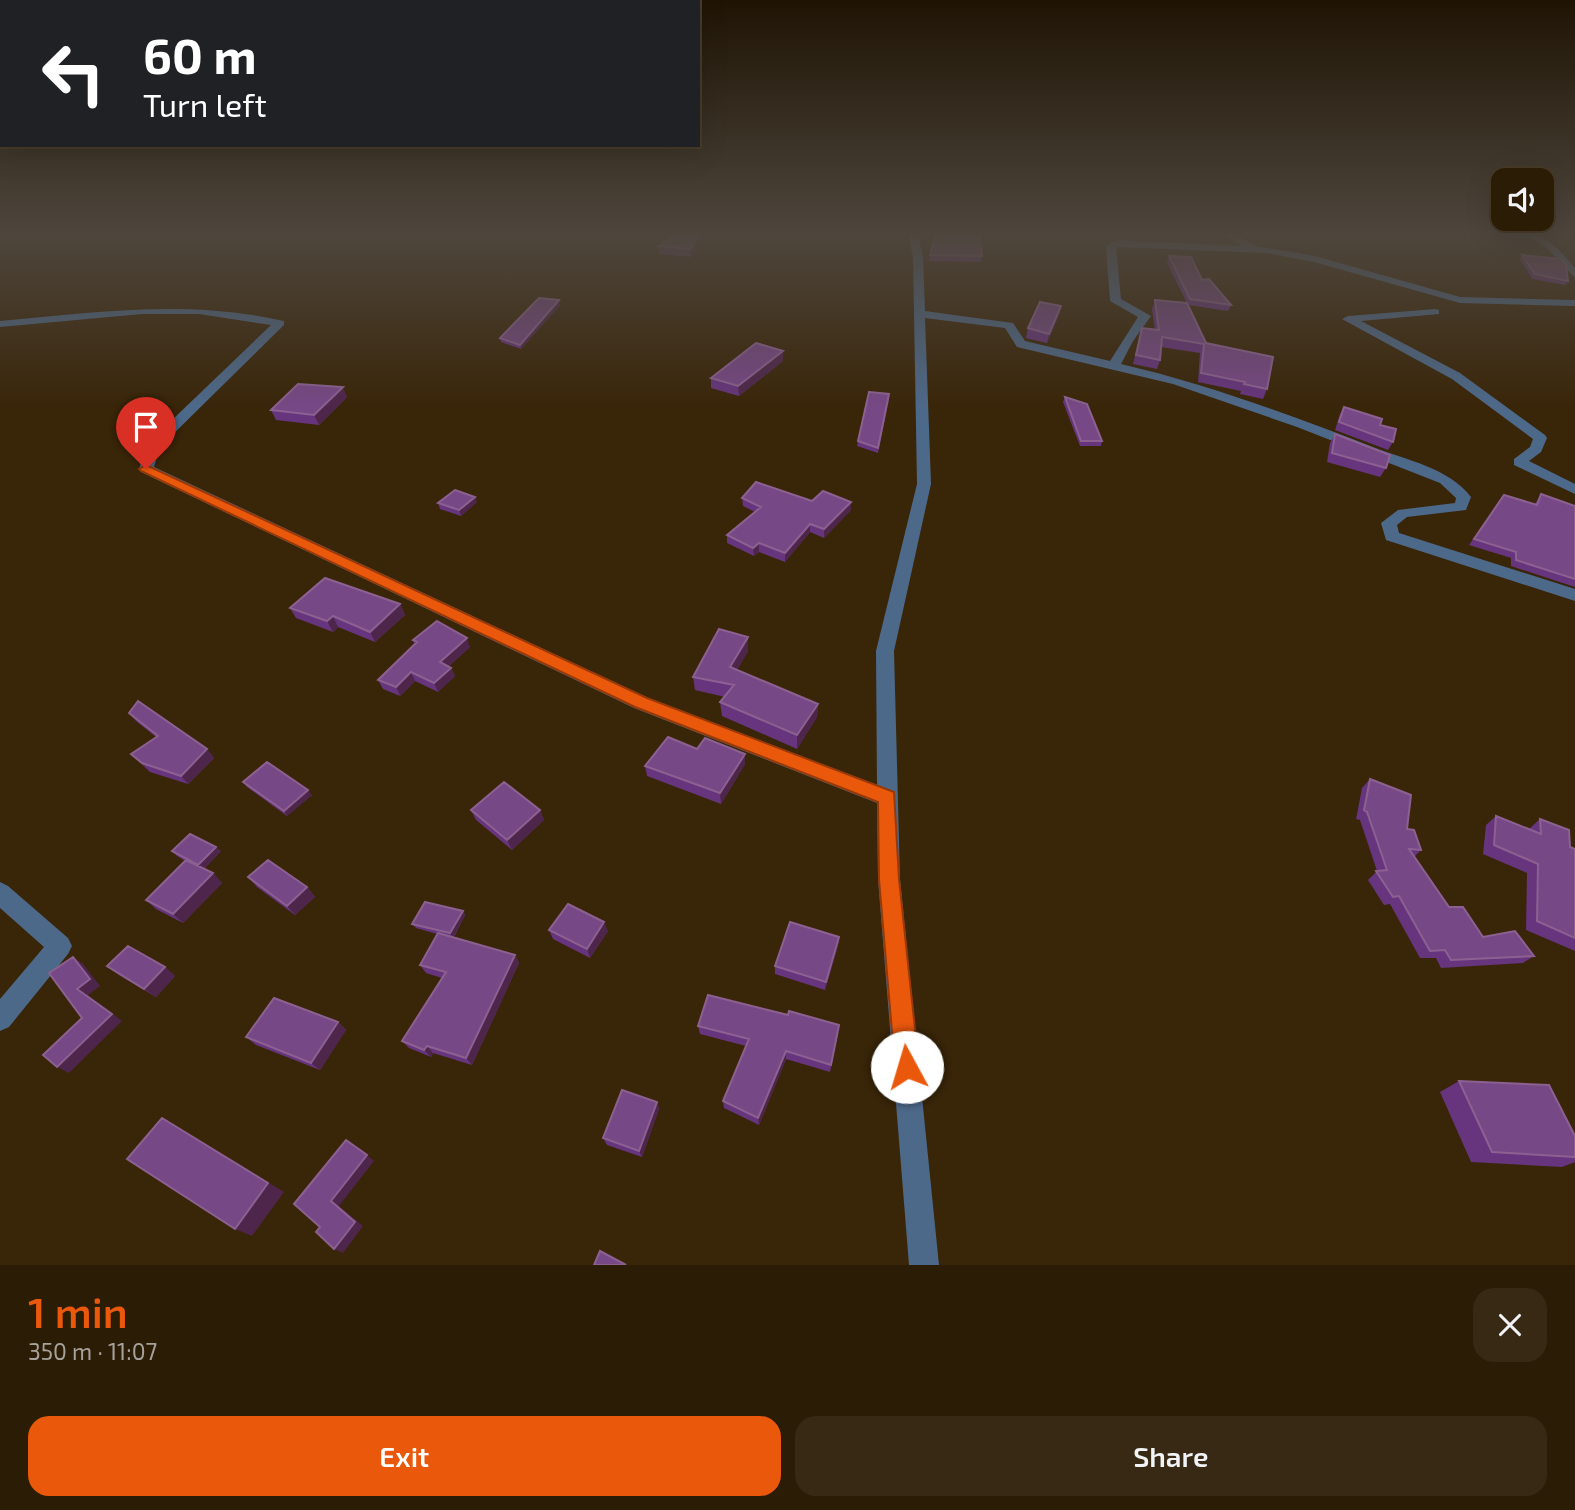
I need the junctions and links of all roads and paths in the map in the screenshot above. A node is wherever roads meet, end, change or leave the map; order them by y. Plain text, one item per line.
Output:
1 (919, 292) edge
2 (1115, 292) edge
3 (1432, 292) edge
4 (1575, 303) edge
5 (1434, 312) dead end
6 (919, 314) junction
7 (0, 324) edge
8 (1114, 365) junction
9 (1575, 491) edge
10 (1575, 595) edge
11 (887, 798) junction
12 (0, 892) edge
13 (0, 1018) edge
14 (924, 1265) edge

1 - 6 street
2 - 8 street
3 - 4 street
5 - 9 street
6 - 8 street
6 - 11 street
7 - 11 street
8 - 10 street
11 - 14 street
12 - 13 street

